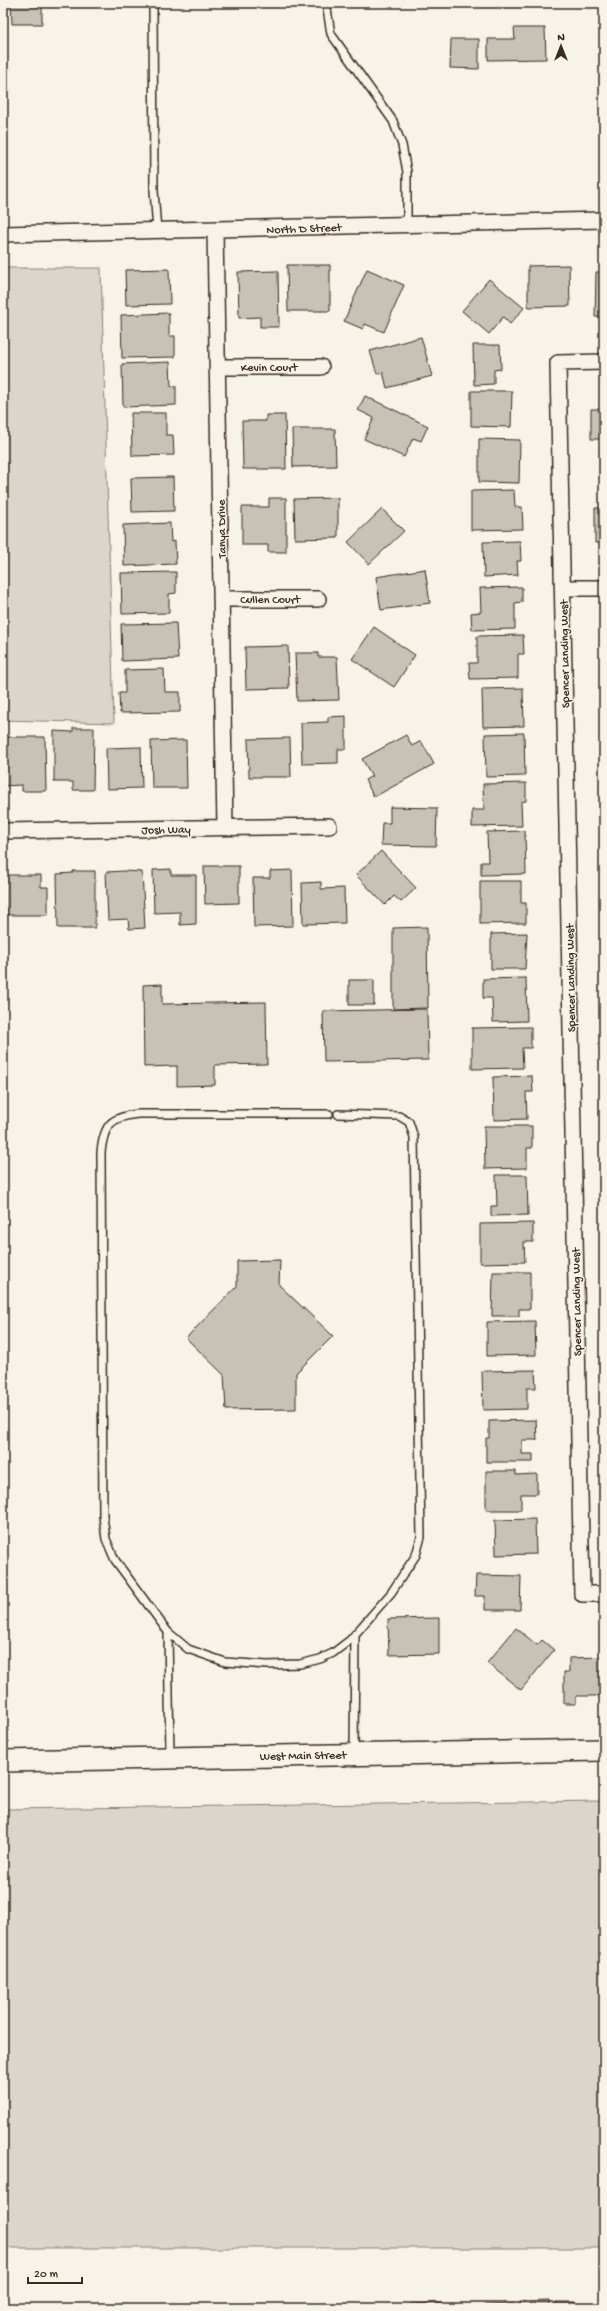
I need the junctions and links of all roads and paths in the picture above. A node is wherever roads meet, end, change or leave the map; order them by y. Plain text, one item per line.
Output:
1 (153, 3) edge
2 (326, 3) edge
3 (604, 220) edge
4 (407, 225) junction
5 (215, 230) junction
6 (157, 231) junction
7 (3, 234) edge
8 (604, 362) edge
9 (218, 367) junction
10 (321, 367) dead end
11 (563, 588) junction
12 (604, 588) edge
13 (222, 599) junction
14 (318, 599) dead end
15 (329, 826) dead end
16 (225, 828) junction
17 (3, 831) edge
18 (329, 1114) dead end
19 (338, 1114) dead end
20 (604, 1594) edge
21 (168, 1632) junction
22 (354, 1634) junction
23 (604, 1750) edge
24 (354, 1754) junction
25 (170, 1758) junction
26 (3, 1761) edge

1 - 6 lane
2 - 4 lane
3 - 4 street, North D Street
4 - 5 street, North D Street
5 - 6 street, North D Street
5 - 9 street, Tanya Drive
6 - 7 street, North D Street
8 - 11 street, Spencer Landing West
9 - 10 street, Kevin Court
9 - 13 street, Tanya Drive
11 - 12 street
11 - 20 street, Spencer Landing West
13 - 14 street, Cullen Court
13 - 16 street, Tanya Drive
15 - 16 street, Josh Way
16 - 17 street, Josh Way
18 - 21 lane
19 - 22 lane
21 - 22 lane
21 - 25 lane
22 - 24 lane
23 - 24 main road, West Main Street
24 - 25 main road, West Main Street
25 - 26 main road, West Main Street

